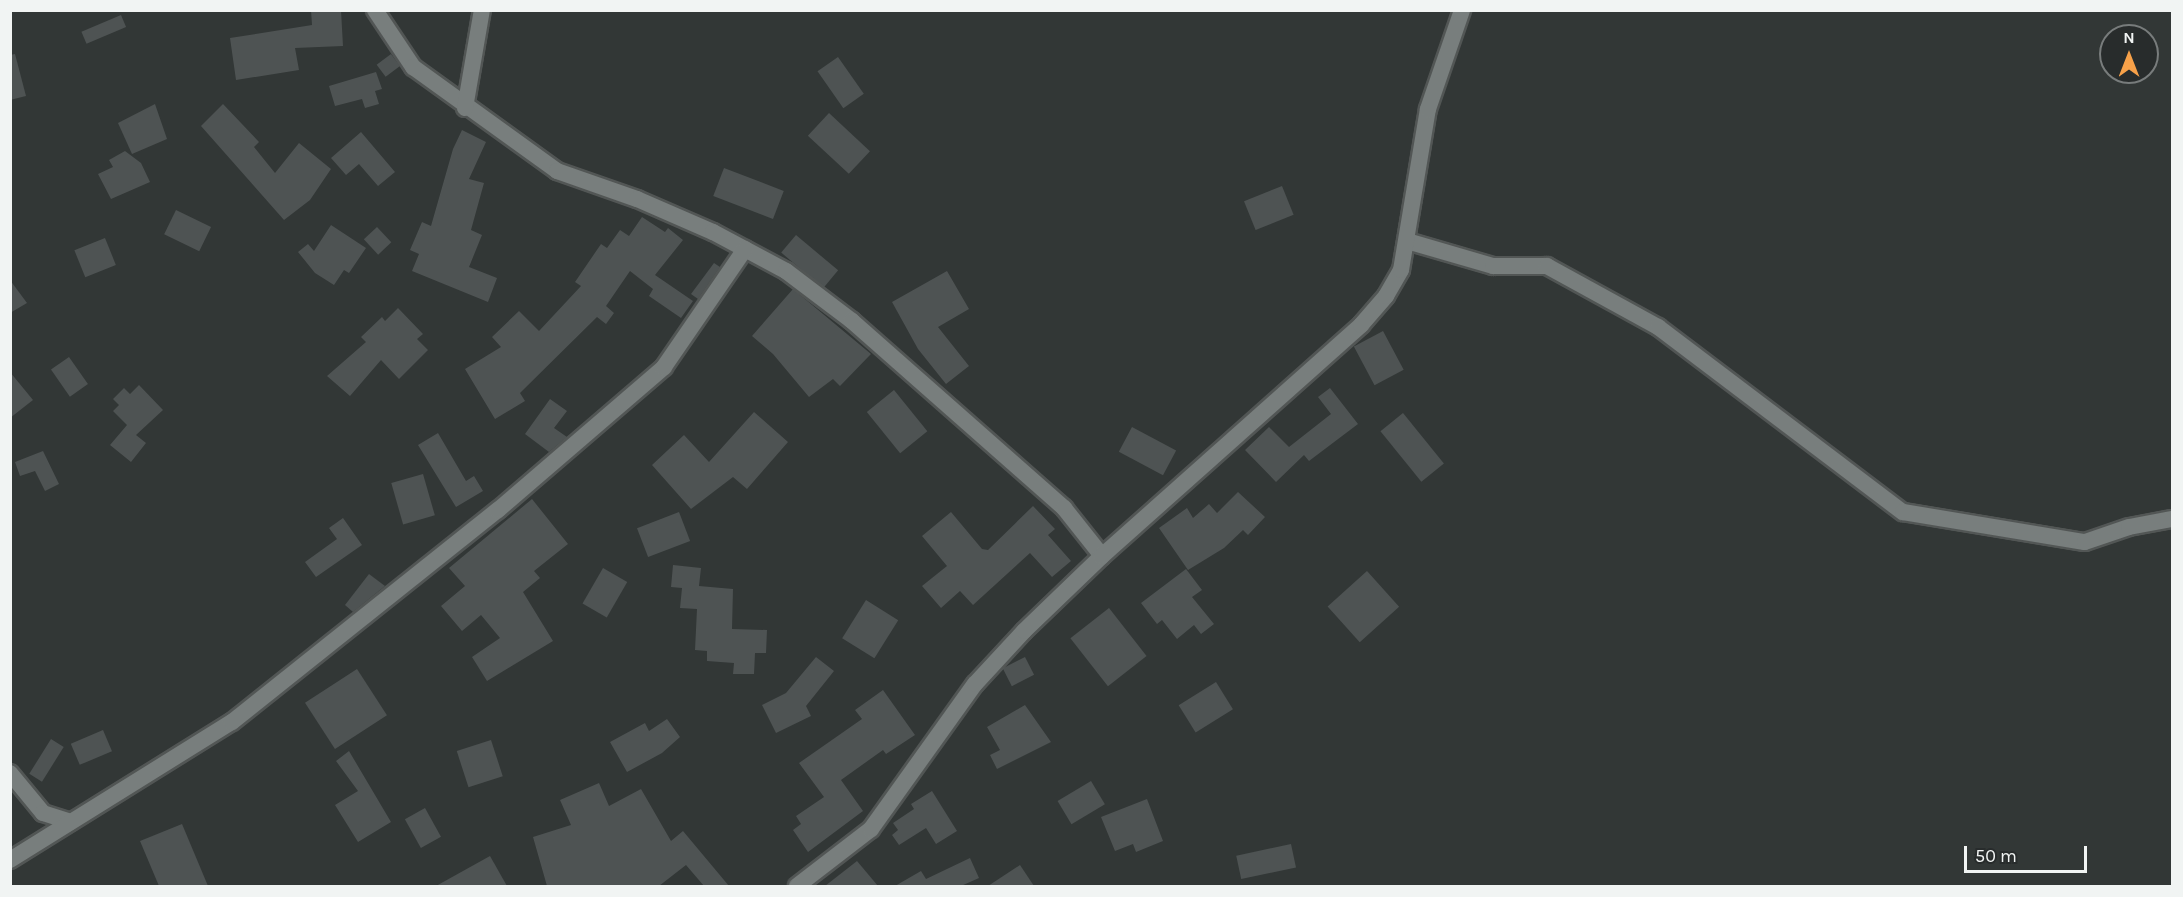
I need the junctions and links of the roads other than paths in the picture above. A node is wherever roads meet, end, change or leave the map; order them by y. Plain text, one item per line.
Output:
1 (375, 10) edge
2 (482, 10) edge
3 (1462, 10) edge
4 (465, 108) junction
5 (1407, 241) junction
6 (745, 249) junction
7 (2172, 519) edge
8 (1102, 556) junction
9 (10, 773) edge
10 (71, 822) junction
11 (10, 860) edge
12 (797, 886) edge

1 - 4 street
2 - 4 street
3 - 5 street
4 - 6 street
5 - 7 street
5 - 8 street
6 - 8 street
6 - 10 street
8 - 12 street
9 - 10 street
10 - 11 street

